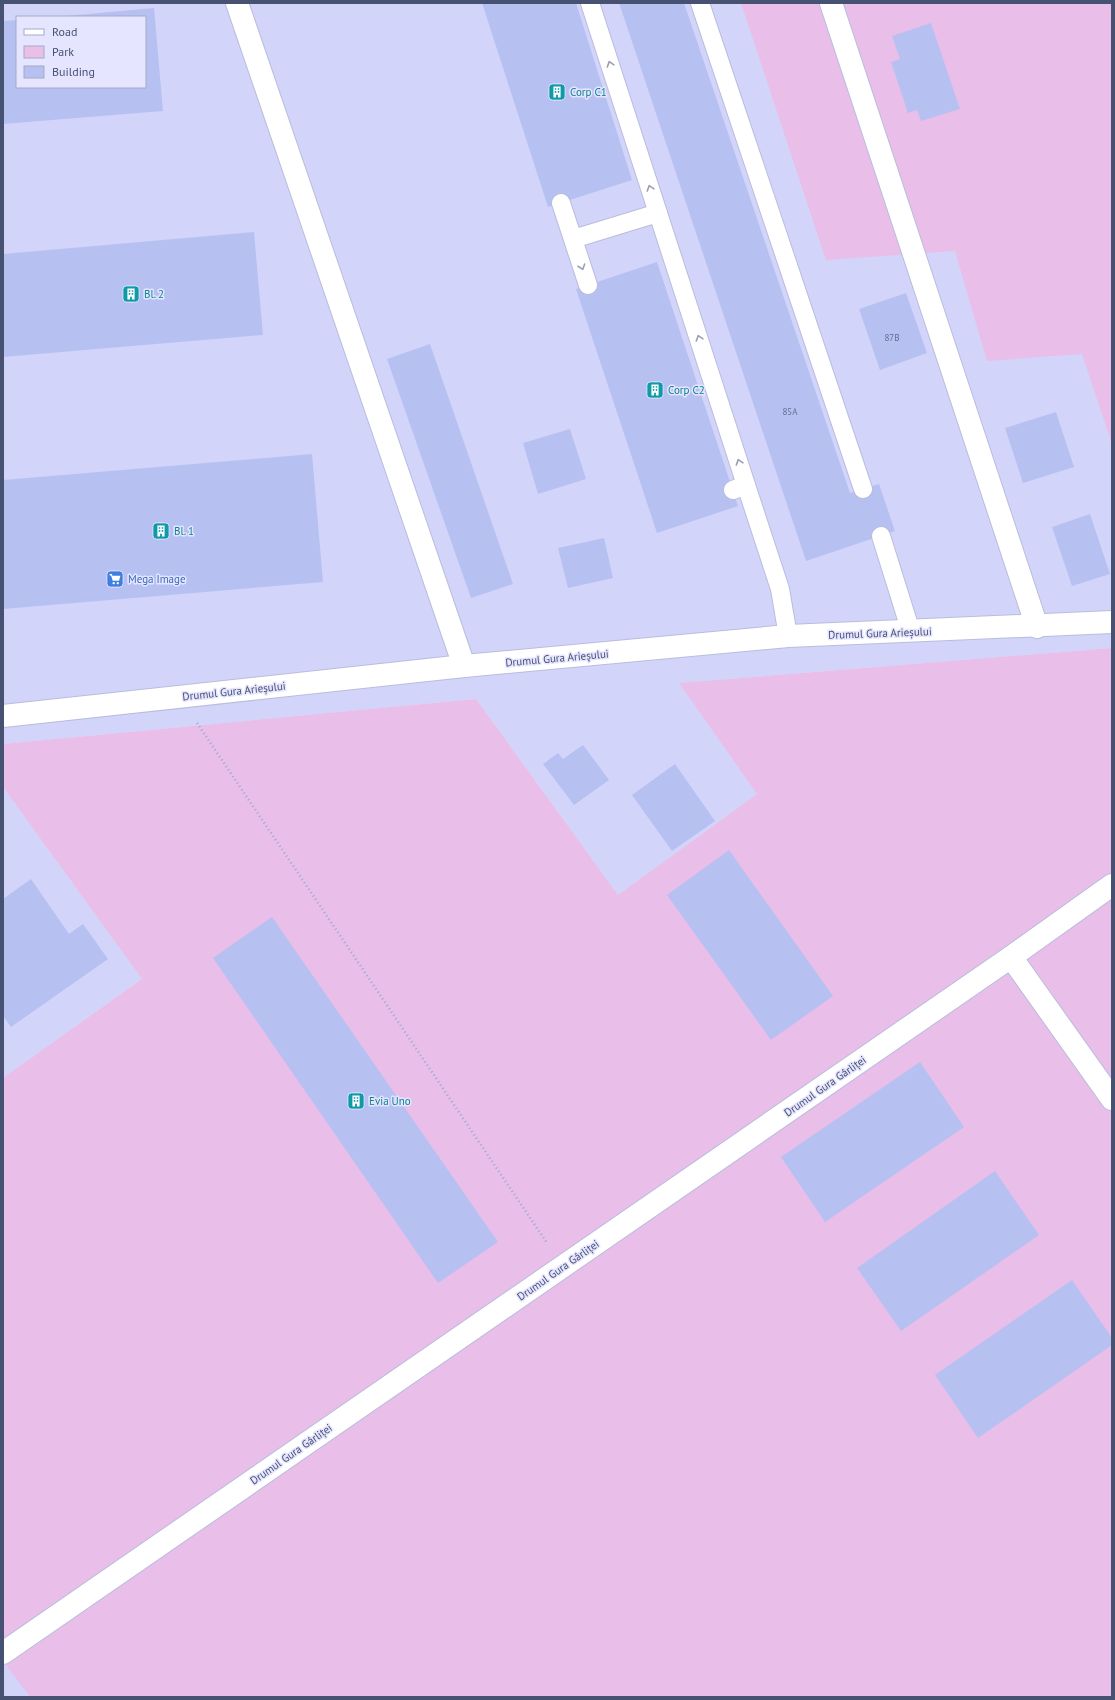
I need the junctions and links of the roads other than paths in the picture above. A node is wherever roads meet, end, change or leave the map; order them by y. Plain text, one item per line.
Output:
1 (237, 3) edge
2 (590, 3) edge
3 (700, 3) edge
4 (831, 3) edge
5 (561, 203) dead end
6 (658, 213) junction
7 (573, 238) junction
8 (588, 285) dead end
9 (863, 489) dead end
10 (881, 536) dead end
11 (1112, 622) edge
12 (1036, 627) junction
13 (911, 632) junction
14 (788, 636) junction
15 (464, 666) junction
16 (3, 716) edge
17 (1112, 885) edge
18 (1011, 957) junction
19 (1112, 1099) edge
20 (3, 1653) edge

1 - 15 street
6 -> 2 lane
3 - 9 lane
4 - 12 street
5 - 7 lane
6 - 7 lane
14 -> 6 lane
7 -> 8 lane
10 - 13 lane
11 - 12 street, Drumul Gura Arieșului
12 - 13 street, Drumul Gura Arieșului
13 - 14 street, Drumul Gura Arieșului
14 - 15 street, Drumul Gura Arieșului
15 - 16 street, Drumul Gura Arieșului
17 - 18 street, Drumul Gura Gârliței
18 - 19 street
18 - 20 street, Drumul Gura Gârliței

